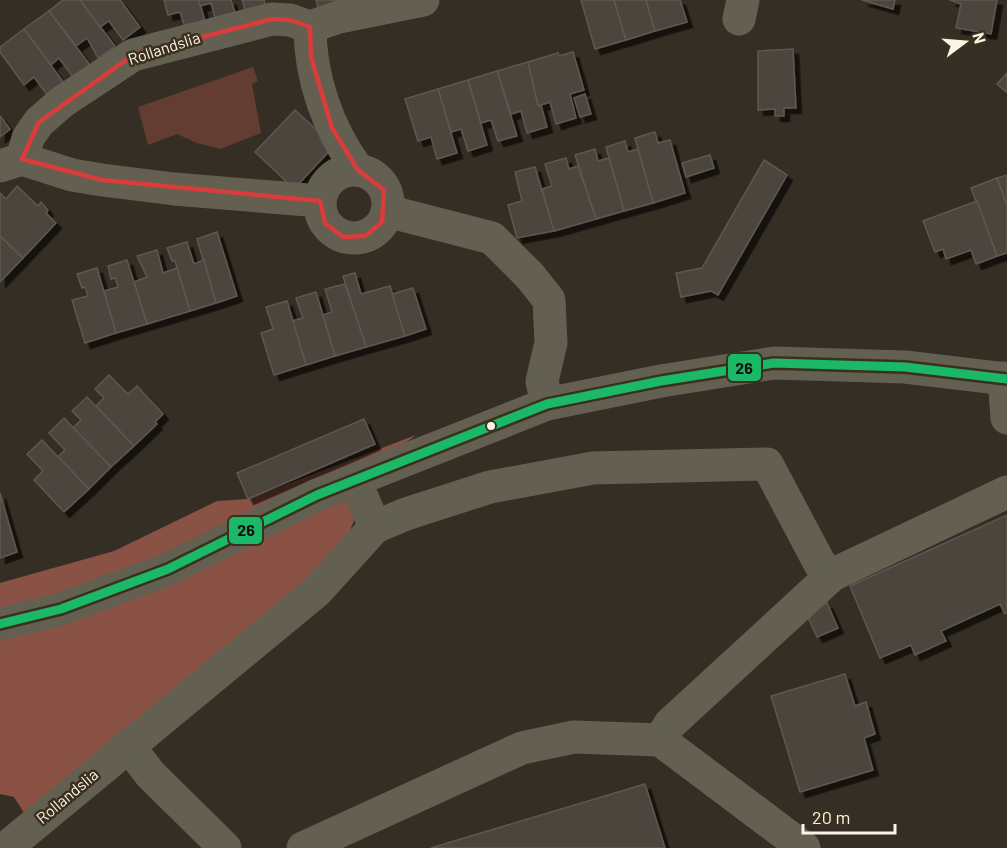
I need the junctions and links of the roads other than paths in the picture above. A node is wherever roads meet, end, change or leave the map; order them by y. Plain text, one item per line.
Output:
1 (423, 0) edge
2 (310, 27) junction
3 (11, 163) edge
4 (358, 170) junction
5 (320, 201) junction
6 (387, 211) junction
7 (1006, 379) edge
8 (547, 404) junction
9 (1007, 418) edge
10 (355, 481) junction
11 (1007, 492) edge
12 (375, 527) junction
13 (832, 575) junction
14 (0, 624) edge
15 (660, 741) junction
16 (128, 745) junction
17 (6, 848) edge
18 (225, 848) edge
19 (303, 848) edge
20 (804, 848) edge

1 - 2 street
2 - 3 street, Rollandslia
2 - 4 street
3 - 5 street, Rollandslia
4 - 5 street
4 - 6 street
5 - 6 street
6 - 8 street
7 - 8 street
7 - 9 street
8 - 10 street
10 - 12 street
10 - 14 street
11 - 13 street
12 - 13 street, Rollandslia
12 - 16 street, Rollandslia
13 - 15 street
15 - 19 street
15 - 20 street
16 - 17 street, Rollandslia
16 - 18 street

